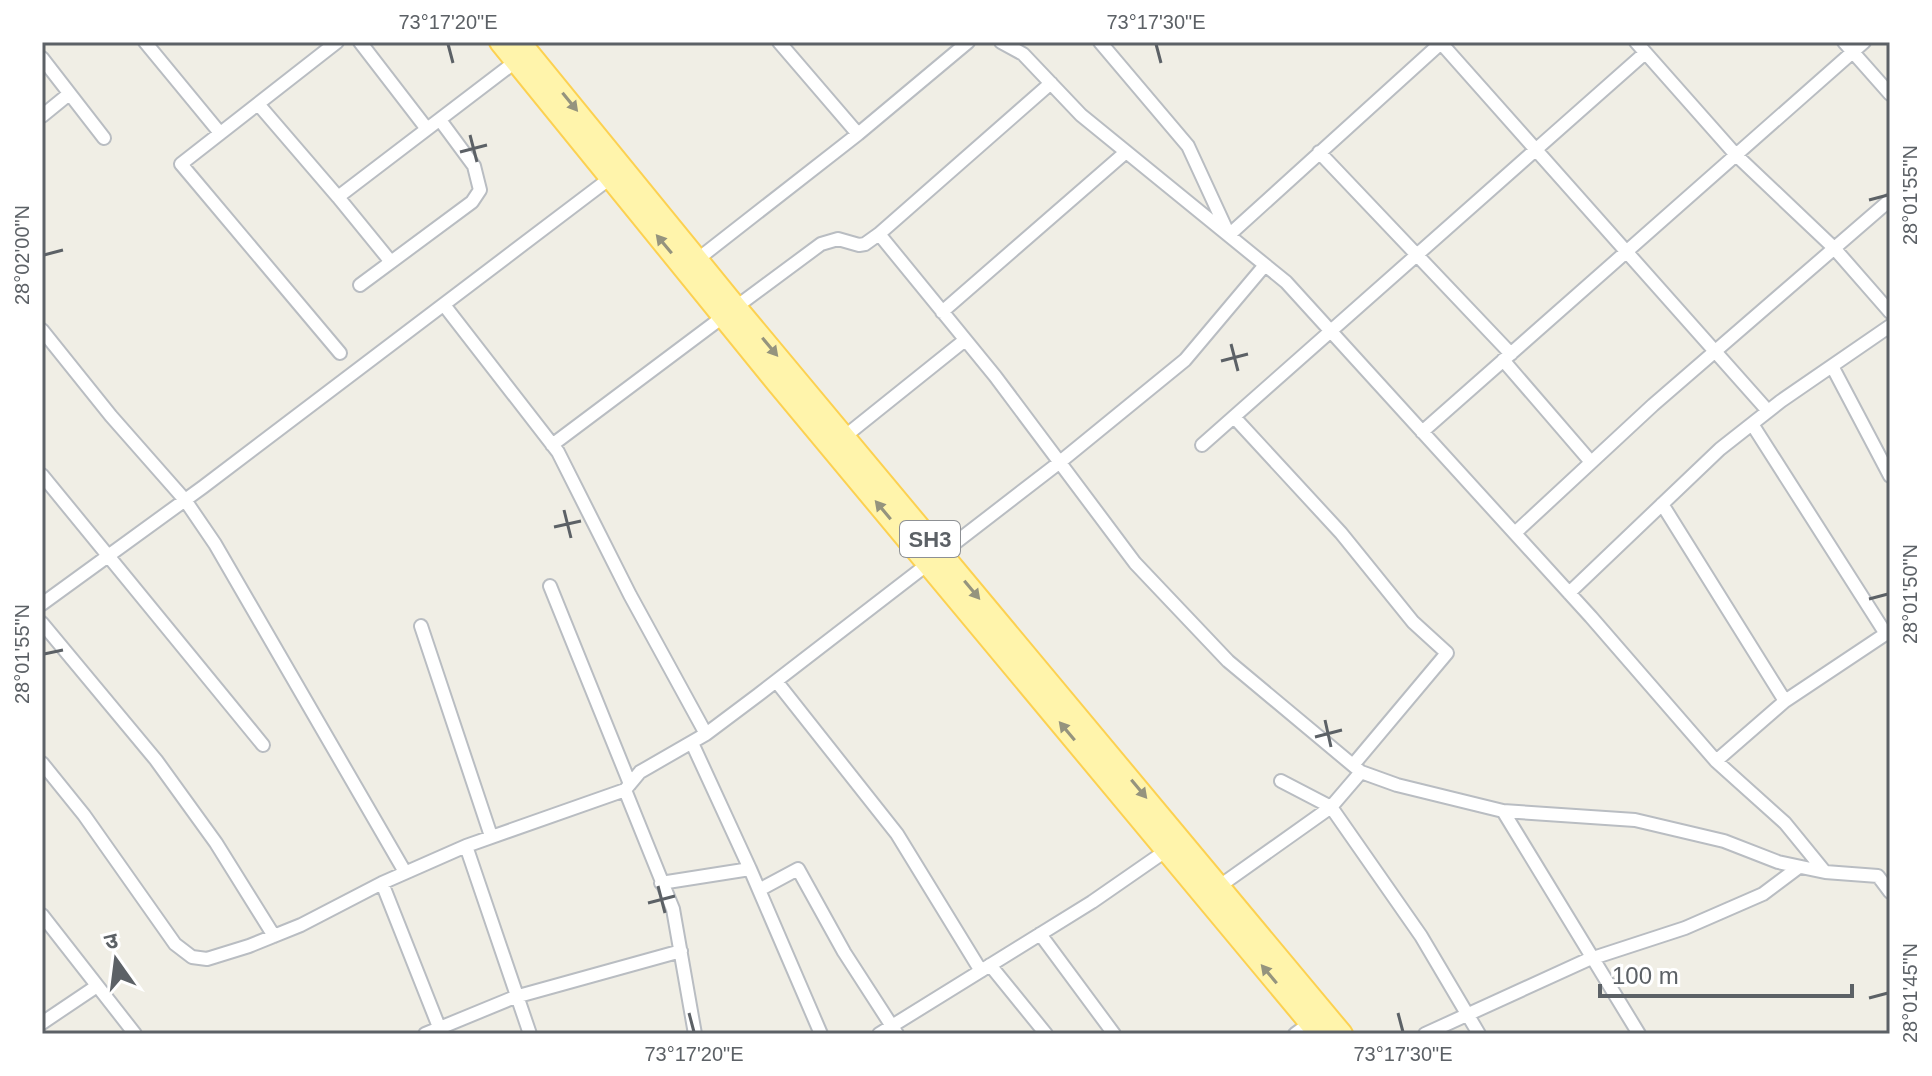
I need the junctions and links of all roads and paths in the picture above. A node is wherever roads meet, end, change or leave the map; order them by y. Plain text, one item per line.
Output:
1 (145, 42) edge
2 (337, 42) edge
3 (360, 42) edge
4 (500, 42) edge
5 (779, 42) edge
6 (968, 42) edge
7 (1001, 42) edge
8 (1100, 42) edge
9 (1636, 42) edge
10 (1864, 42) edge
11 (1441, 43) edge
12 (1848, 47) edge
13 (526, 49) edge
14 (1645, 53) junction
15 (42, 58) edge
16 (1051, 83) junction
17 (69, 94) junction
18 (1890, 94) edge
19 (258, 104) junction
20 (42, 116) edge
21 (440, 120) junction
22 (427, 129) junction
23 (220, 133) junction
24 (858, 134) junction
25 (104, 138) dead end
26 (1535, 150) junction
27 (1126, 152) junction
28 (1319, 152) junction
29 (1736, 155) junction
30 (609, 179) junction
31 (338, 197) junction
32 (1890, 200) edge
33 (879, 234) junction
34 (1229, 235) junction
35 (1834, 248) junction
36 (1627, 251) junction
37 (1418, 254) junction
38 (698, 259) junction
39 (391, 262) junction
40 (1265, 265) junction
41 (360, 285) dead end
42 (444, 305) junction
43 (730, 311) junction
44 (942, 312) junction
45 (1890, 312) edge
46 (1890, 326) edge
47 (42, 330) edge
48 (1331, 331) junction
49 (965, 340) junction
50 (340, 353) dead end
51 (1713, 353) junction
52 (1507, 357) junction
53 (1832, 366) junction
54 (1768, 411) junction
55 (1234, 417) junction
56 (1752, 424) junction
57 (1422, 432) junction
58 (844, 437) junction
59 (552, 445) junction
60 (1202, 445) dead end
61 (1060, 462) junction
62 (1591, 462) junction
63 (42, 475) edge
64 (1890, 476) edge
65 (185, 500) junction
66 (1662, 504) junction
67 (1515, 533) junction
68 (107, 557) junction
69 (935, 559) junction
70 (550, 586) dead end
71 (1569, 593) junction
72 (42, 604) edge
73 (42, 623) edge
74 (421, 626) dead end
75 (1888, 632) edge
76 (776, 681) junction
77 (1785, 701) junction
78 (706, 734) junction
79 (692, 743) junction
80 (263, 745) dead end
81 (1716, 761) junction
82 (42, 763) edge
83 (1357, 768) junction
84 (1281, 781) dead end
85 (628, 787) junction
86 (1331, 807) junction
87 (1503, 811) junction
88 (491, 836) junction
89 (466, 846) junction
90 (1167, 850) junction
91 (1799, 867) junction
92 (750, 869) junction
93 (405, 872) junction
94 (1825, 872) junction
95 (382, 883) junction
96 (661, 883) junction
97 (759, 890) junction
98 (1212, 892) junction
99 (1890, 892) edge
100 (42, 915) edge
101 (1040, 934) junction
102 (274, 936) junction
103 (681, 951) junction
104 (1592, 959) junction
105 (986, 968) junction
106 (97, 986) junction
107 (515, 997) junction
108 (1467, 1014) junction
109 (42, 1023) edge
110 (439, 1027) junction
111 (895, 1030) edge
112 (1308, 1030) edge
113 (135, 1034) edge
114 (425, 1034) edge
115 (530, 1034) edge
116 (695, 1034) edge
117 (821, 1034) edge
118 (879, 1034) edge
119 (1046, 1034) edge
120 (1114, 1034) edge
121 (1342, 1034) edge
122 (1425, 1034) edge
123 (1479, 1034) edge
124 (1639, 1034) edge

1 - 23 street
2 - 19 street
3 - 22 street
4 - 13 main road, SH3
5 - 24 street
6 - 24 street
7 - 16 street
8 - 34 street
9 - 14 street
10 - 12 street
11 - 26 street
11 - 28 street
12 - 18 street
12 - 29 street
13 - 21 street
13 - 30 main road, SH3
13 -> 38 main road, SH3
14 - 26 street
14 - 29 street
15 - 17 street
16 - 27 street
16 - 33 street
17 - 20 street
17 - 25 street
19 - 23 street
19 - 31 street
21 - 22 street
21 - 39 street
22 - 31 street
23 - 50 street
24 - 38 street
26 - 36 street
26 - 37 street
27 - 34 street
27 - 44 street
28 - 34 street
28 - 37 street
29 - 35 street
29 - 36 street
30 - 42 street
43 -> 30 main road, SH3
31 - 39 street
32 - 35 street
33 - 43 street
33 - 44 street
34 - 40 street
35 - 45 street
35 - 51 street
36 - 51 street
36 - 52 street
37 - 48 street
37 - 52 street
38 - 43 main road, SH3
39 - 41 street
40 - 48 street
40 - 61 street
42 - 59 street
42 - 65 street
43 -> 58 main road, SH3
43 - 59 street
69 -> 43 main road, SH3
44 - 49 street
46 - 53 street
47 - 65 street
48 - 55 street
48 - 57 street
49 - 58 street
49 - 61 street
51 - 54 street
51 - 62 street
52 - 57 street
52 - 62 street
53 - 54 street
53 - 64 street
54 - 56 street
55 - 60 street
55 - 83 street
56 - 66 street
56 - 75 street
57 - 67 street
58 - 69 main road, SH3
59 - 78 street
61 - 69 street
61 - 83 street
62 - 67 street
63 - 68 street
65 - 68 street
65 - 93 street
66 - 71 street
66 - 77 street
67 - 71 street
68 - 72 street
68 - 80 street
69 - 76 street
90 -> 69 main road, SH3
69 -> 98 main road, SH3
70 - 85 street
71 - 81 street
73 - 102 street
74 - 88 street
75 - 77 street
76 - 78 street
76 - 105 street
77 - 81 street
78 - 79 street
79 - 85 street
79 - 92 street
81 - 94 street
82 - 102 street
83 - 86 street
83 - 87 street
84 - 86 street
85 - 88 street
85 - 96 street
86 - 98 street
86 - 108 street
87 - 91 street
87 - 104 street
88 - 89 street
89 - 93 street
89 - 107 street
90 - 98 main road, SH3
90 - 101 street
91 - 94 street
91 - 104 street
92 - 96 street
92 - 97 street
93 - 95 street
94 - 99 street
95 - 102 street
95 - 110 street
96 - 103 street
97 - 111 street
97 - 117 street
112 -> 98 main road, SH3
98 - 121 main road, SH3
100 - 106 street
101 - 105 street
101 - 120 street
103 - 107 street
103 - 116 street
104 - 108 street
104 - 124 street
105 - 111 street
105 - 119 street
106 - 109 street
106 - 113 street
107 - 110 street
107 - 115 street
108 - 122 street
108 - 123 street
110 - 114 street
111 - 118 street

